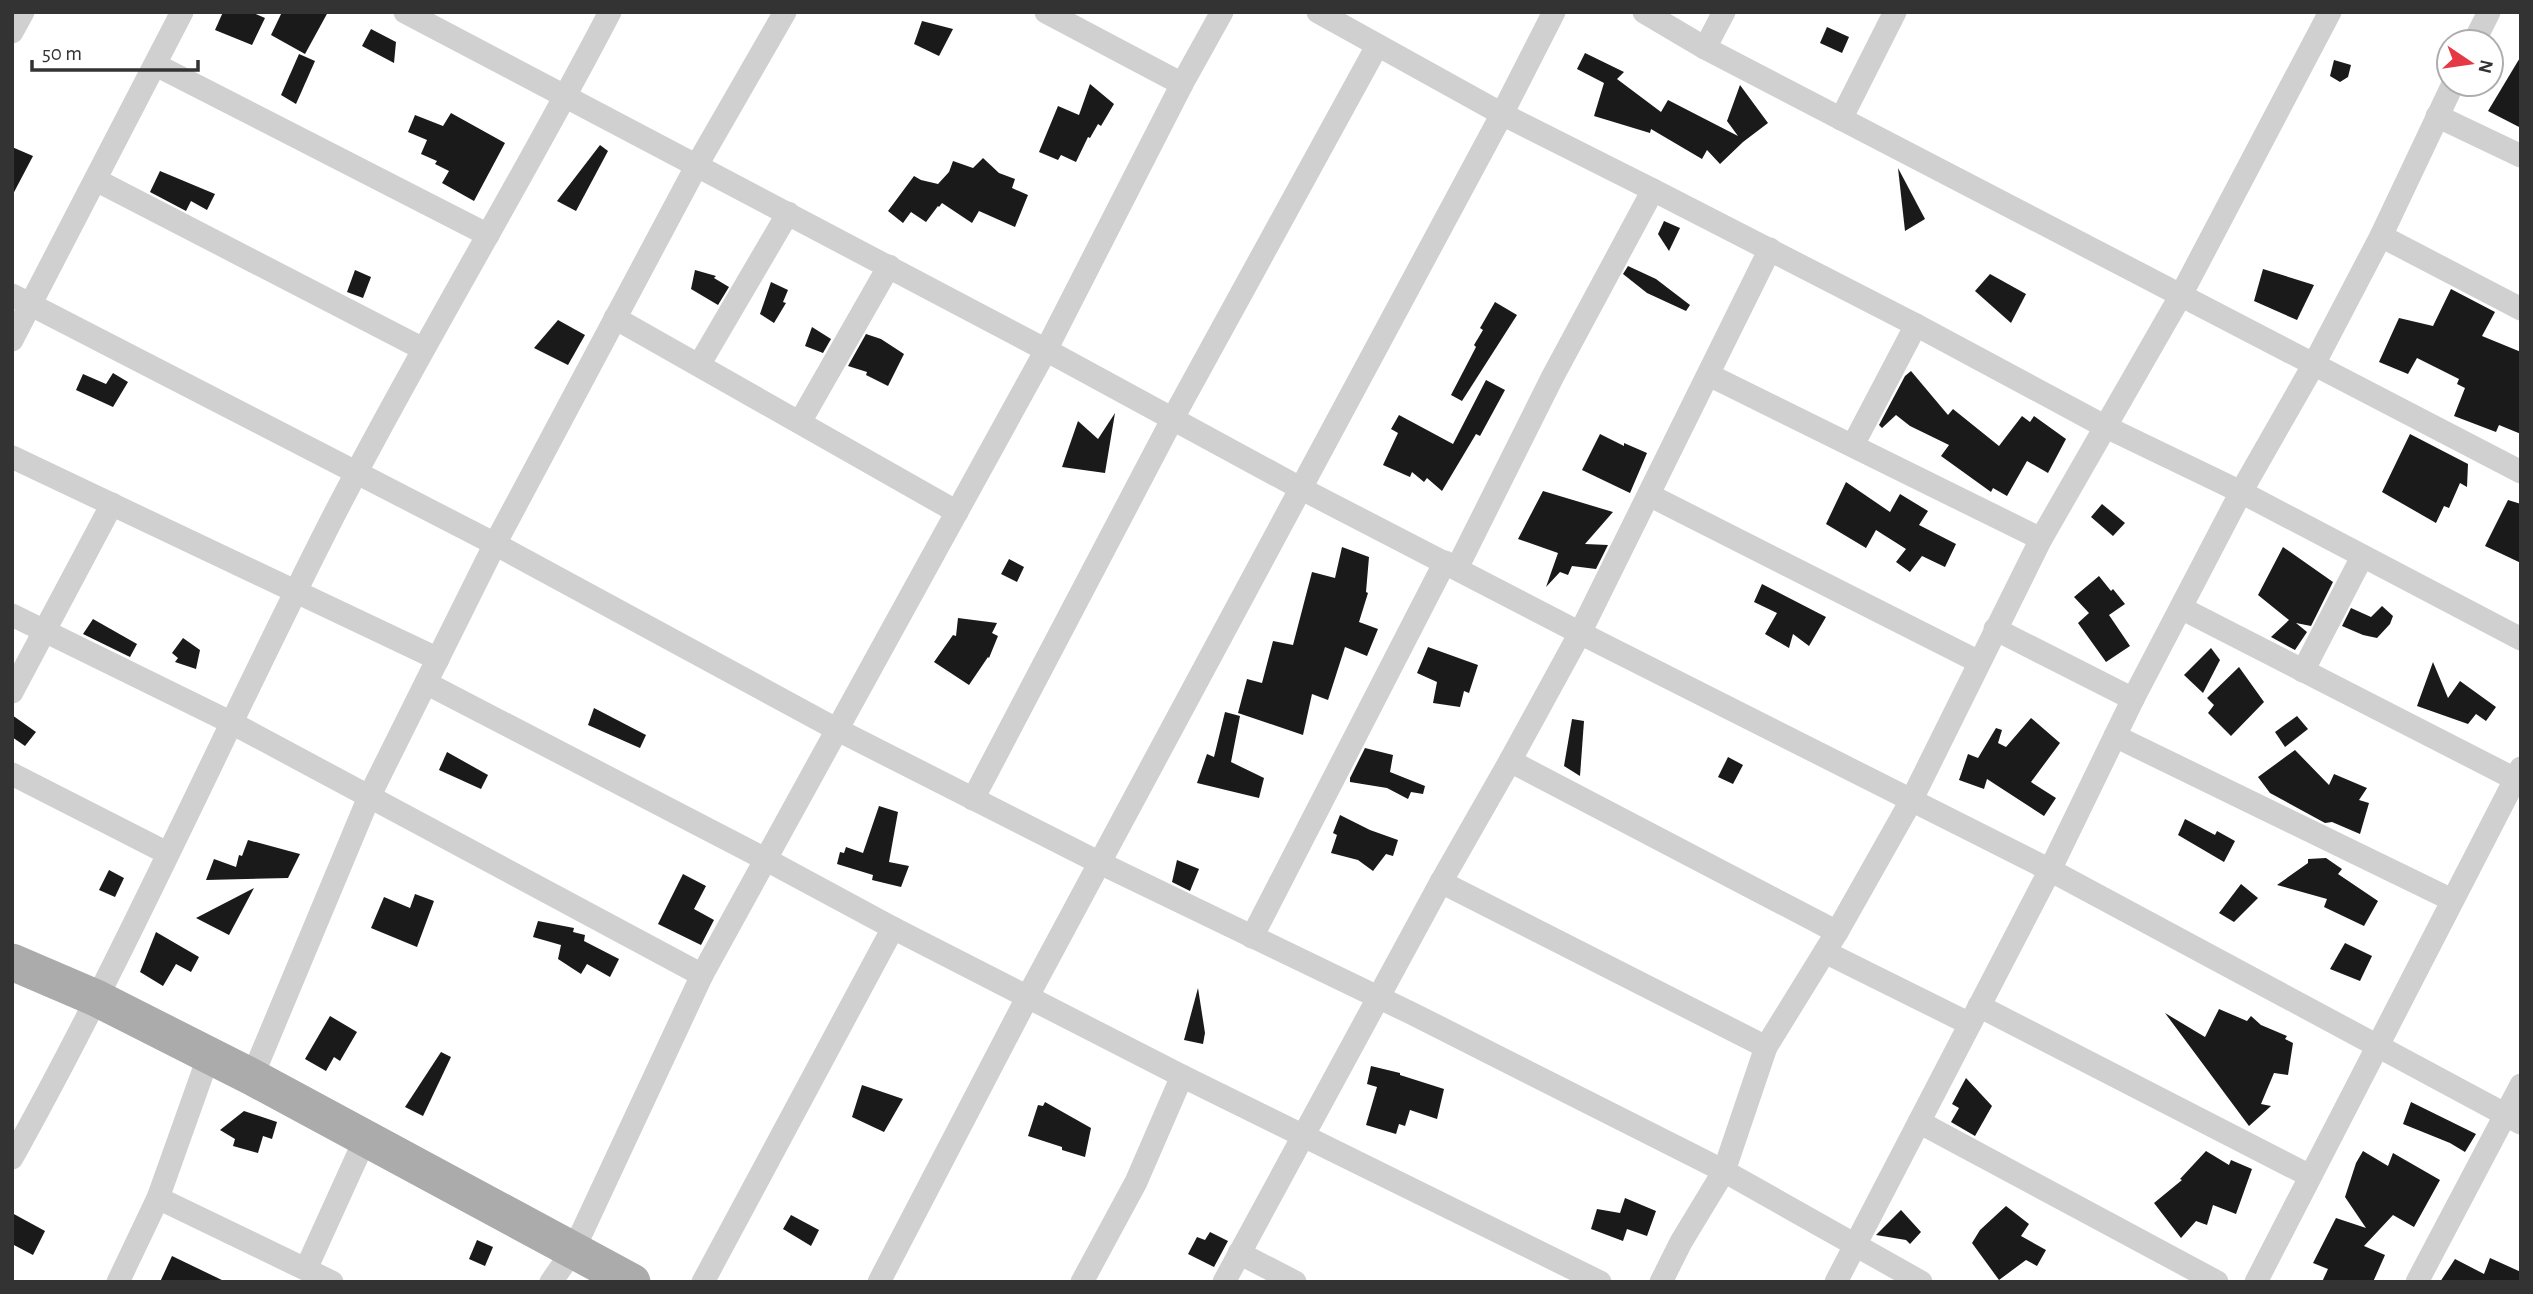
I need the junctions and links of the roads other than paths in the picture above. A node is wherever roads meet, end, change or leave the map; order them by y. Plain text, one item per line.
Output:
1 (23, 12) edge
2 (182, 12) edge
3 (405, 12) edge
4 (610, 12) edge
5 (785, 12) edge
6 (1046, 12) edge
7 (1222, 12) edge
8 (1318, 12) edge
9 (1554, 12) edge
10 (1644, 12) edge
11 (1724, 12) edge
12 (1895, 12) edge
13 (2330, 12) edge
14 (2489, 12) edge
15 (2481, 28) edge
16 (12, 32) edge
17 (1377, 46) junction
18 (1705, 48) junction
19 (156, 65) junction
20 (1182, 84) junction
21 (566, 96) junction
22 (2446, 98) edge
23 (1502, 114) junction
24 (2437, 116) junction
25 (1841, 119) junction
26 (2521, 156) edge
27 (697, 164) junction
28 (96, 180) junction
29 (1653, 190) junction
30 (788, 213) junction
31 (488, 234) junction
32 (2381, 236) junction
33 (1770, 249) junction
34 (889, 266) junction
35 (2181, 295) junction
36 (22, 299) edge
37 (2521, 309) edge
38 (615, 318) junction
39 (1916, 325) junction
40 (12, 340) edge
41 (423, 349) junction
42 (1046, 350) junction
43 (699, 365) junction
44 (2314, 365) junction
45 (1709, 374) junction
46 (1172, 418) junction
47 (800, 422) junction
48 (2104, 426) junction
49 (1853, 446) junction
50 (12, 457) edge
51 (357, 472) junction
52 (2521, 472) edge
53 (1300, 488) junction
54 (2241, 492) junction
55 (1649, 495) junction
56 (112, 504) junction
57 (957, 512) junction
58 (2041, 539) junction
59 (495, 544) junction
60 (2362, 557) junction
61 (1451, 565) junction
62 (296, 591) junction
63 (2181, 608) junction
64 (12, 615) edge
65 (1995, 629) junction
66 (46, 631) junction
67 (1580, 633) junction
68 (2521, 639) edge
69 (438, 659) junction
70 (1979, 662) junction
71 (2303, 671) junction
72 (426, 683) junction
73 (12, 692) edge
74 (2133, 699) junction
75 (232, 723) junction
76 (836, 729) junction
77 (2115, 736) junction
78 (1510, 761) junction
79 (12, 774) edge
80 (2518, 774) edge
81 (369, 797) junction
82 (973, 799) junction
83 (1912, 801) junction
84 (167, 853) junction
85 (765, 859) junction
86 (1100, 863) junction
87 (2050, 870) junction
88 (1441, 882) junction
89 (2452, 900) junction
90 (893, 928) junction
91 (1837, 932) junction
92 (1251, 936) junction
93 (1825, 952) junction
94 (12, 962) edge
95 (702, 975) junction
96 (1028, 996) junction
97 (96, 998) junction
98 (1378, 999) junction
99 (1974, 1015) junction
100 (2377, 1046) junction
101 (1766, 1047) junction
102 (209, 1055) junction
103 (1182, 1076) junction
104 (253, 1077) junction
105 (2521, 1085) edge
106 (2513, 1118) edge
107 (1919, 1122) junction
108 (20, 1126) edge
109 (366, 1137) junction
110 (1304, 1137) junction
111 (12, 1158) edge
112 (1724, 1171) junction
113 (2310, 1176) junction
114 (158, 1198) junction
115 (1854, 1246) junction
116 (574, 1249) junction
117 (1239, 1253) junction
118 (306, 1269) junction
119 (118, 1282) edge
120 (332, 1282) edge
121 (551, 1282) edge
122 (632, 1282) edge
123 (704, 1282) edge
124 (880, 1282) edge
125 (1082, 1282) edge
126 (1224, 1282) edge
127 (1294, 1282) edge
128 (1600, 1282) edge
129 (1661, 1282) edge
130 (1836, 1282) edge
131 (1921, 1282) edge
132 (2217, 1282) edge
133 (2256, 1282) edge
134 (2417, 1282) edge

1 - 16 street
2 - 19 street
3 - 21 street
4 - 21 street
5 - 27 street
6 - 20 street
7 - 20 street
8 - 17 street
9 - 23 street
10 - 18 street
11 - 18 street
12 - 25 street
13 - 35 street
14 - 15 street
17 - 23 street
17 - 46 street
18 - 25 street
19 - 28 street
19 - 31 street
20 - 42 street
21 - 27 street
21 - 31 street
22 - 24 street
23 - 29 street
23 - 53 street
24 - 26 street
24 - 32 street
25 - 35 street
27 - 30 street
27 - 38 street
28 - 36 street
28 - 41 street
29 - 33 street
29 - 61 street
30 - 34 street
30 - 43 street
31 - 41 street
32 - 37 street
32 - 44 street
33 - 39 street
33 - 45 street
34 - 42 street
34 - 47 street
35 - 44 street
35 - 48 street
36 - 40 street
36 - 51 street
38 - 43 street
38 - 59 street
39 - 48 street
39 - 49 street
41 - 51 street
42 - 46 street
42 - 57 street
43 - 47 street
44 - 52 street
44 - 54 street
45 - 49 street
45 - 55 street
46 - 53 street
46 - 82 street
47 - 57 street
48 - 54 street
48 - 58 street
49 - 58 street
50 - 56 street
51 - 59 street
51 - 62 street
53 - 61 street
53 - 86 street
54 - 60 street
54 - 63 street
55 - 67 street
55 - 70 street
56 - 62 street
56 - 66 street
57 - 76 street
58 - 65 street
59 - 69 street
59 - 76 street
60 - 68 street
60 - 71 street
61 - 67 street
61 - 92 street
62 - 69 street
62 - 75 street
63 - 71 street
63 - 74 street
64 - 66 street
65 - 70 street
65 - 74 street
66 - 73 street
66 - 75 street
67 - 78 street
67 - 83 street
69 - 72 street
70 - 83 street
71 - 80 street
72 - 81 street
72 - 85 street
74 - 77 street
75 - 81 street
75 - 84 street
76 - 82 street
76 - 85 street
77 - 87 street
77 - 89 street
78 - 88 street
78 - 91 street
79 - 84 street
80 - 89 street
81 - 95 street
81 - 104 street
82 - 86 street
83 - 87 street
83 - 91 street
84 - 97 street
85 - 90 street
85 - 95 street
86 - 92 street
86 - 96 street
87 - 99 street
87 - 100 street
88 - 98 street
88 - 101 street
89 - 100 street
90 - 96 street
90 - 123 street
91 - 93 street
92 - 98 street
93 - 99 street
93 - 101 street
94 - 97 main road
95 - 116 street
96 - 103 street
96 - 124 street
97 - 102 main road
97 - 108 street
98 - 110 street
98 - 112 street
99 - 107 street
99 - 113 street
100 - 106 street
100 - 113 street
101 - 112 street
102 - 104 main road
102 - 114 street
103 - 110 street
103 - 125 street
104 - 109 main road
105 - 106 street
106 - 134 street
107 - 115 street
107 - 132 street
108 - 111 street
109 - 116 main road
109 - 118 street
110 - 117 street
110 - 128 street
112 - 115 street
112 - 129 street
113 - 133 street
114 - 118 street
114 - 119 street
115 - 130 street
115 - 131 street
116 - 121 street
116 - 122 main road
117 - 126 street
117 - 127 street
118 - 120 street

